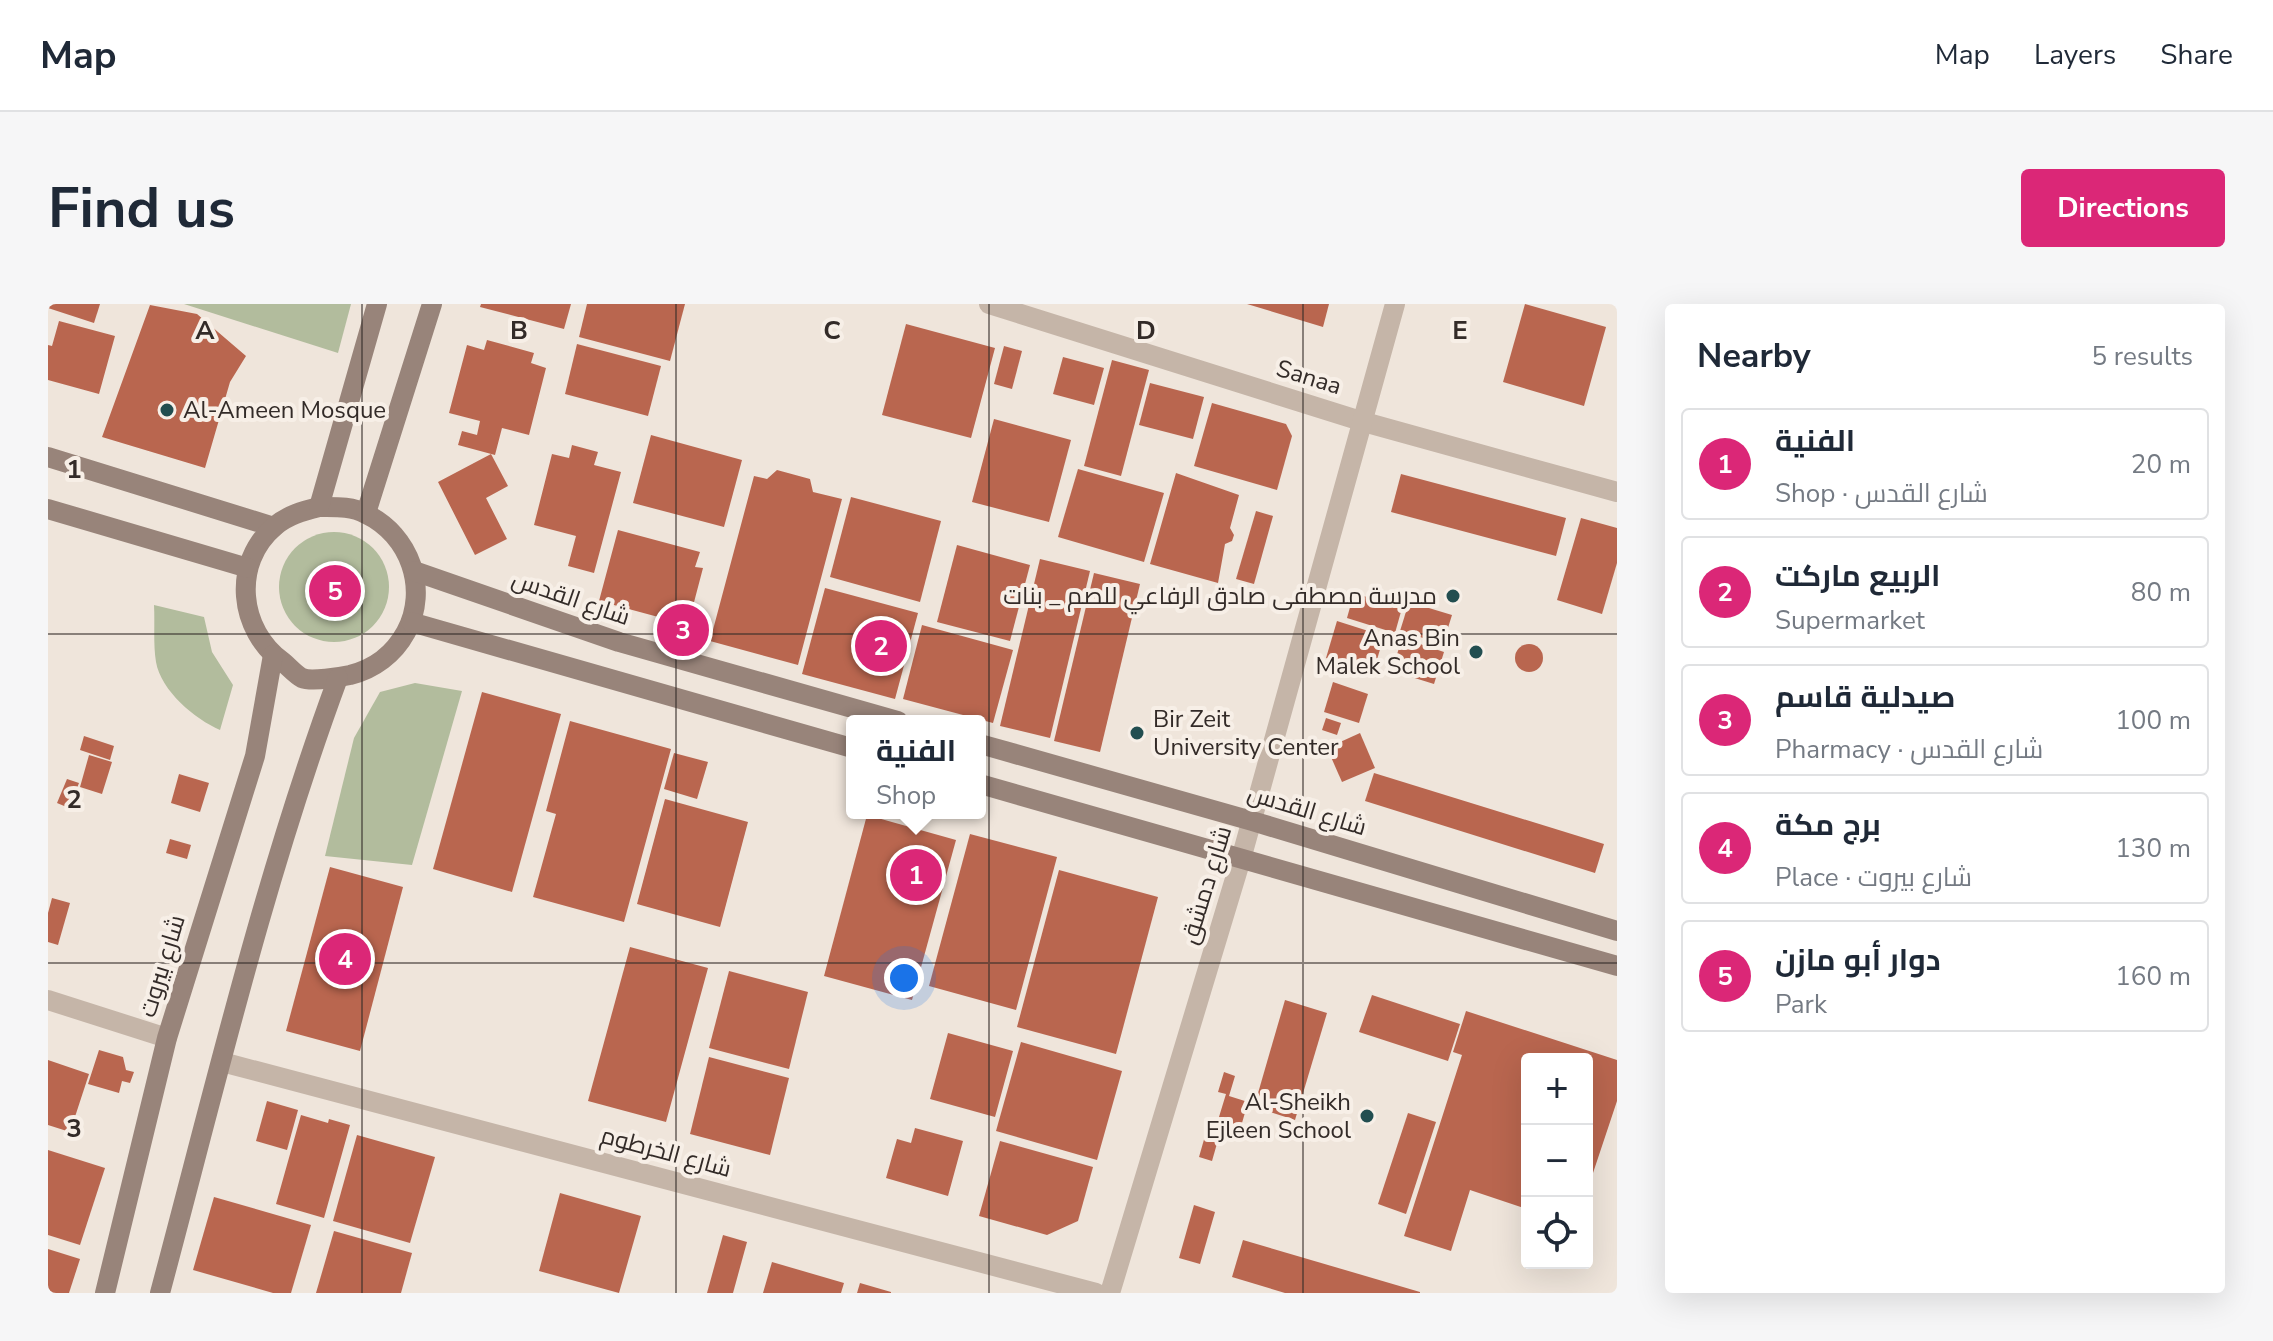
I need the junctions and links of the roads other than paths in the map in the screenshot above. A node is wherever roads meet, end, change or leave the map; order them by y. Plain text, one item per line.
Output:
1 (377, 304) edge
2 (432, 304) edge
3 (989, 304) edge
4 (1395, 304) edge
5 (1364, 422) junction
6 (48, 457) edge
7 (1617, 492) edge
8 (319, 507) junction
9 (48, 509) edge
10 (366, 513) junction
11 (274, 527) junction
12 (248, 568) junction
13 (414, 571) junction
14 (411, 622) junction
15 (273, 655) junction
16 (338, 678) junction
17 (877, 715) edge
18 (846, 746) edge
19 (986, 746) edge
20 (986, 786) edge
21 (1252, 821) junction
22 (1241, 859) junction
23 (1617, 931) edge
24 (1617, 966) edge
25 (48, 1000) edge
26 (167, 1038) junction
27 (222, 1062) junction
28 (105, 1293) edge
29 (160, 1293) edge
30 (1096, 1293) edge
31 (1110, 1293) edge

1 - 8 main road
2 - 10 main road
3 - 5 street, Sanaa
4 - 5 street, شارع دمشق
5 - 7 street, Sanaa
5 - 21 street, شارع دمشق
6 - 11 main road
8 - 10 main road
8 - 11 main road
9 - 12 main road
10 - 13 main road
11 - 12 main road
12 - 15 main road
13 - 14 main road
13 - 17 main road, شارع القدس
14 - 16 main road
14 - 18 main road
15 - 16 main road
15 - 26 main road, شارع بيروت
16 - 27 main road
19 - 21 main road, شارع القدس
20 - 22 main road
21 - 22 street, شارع دمشق
21 - 23 main road, شارع القدس
22 - 24 main road
22 - 31 street, شارع دمشق
25 - 26 street
26 - 28 main road, شارع بيروت
27 - 29 main road
27 - 30 street, شارع الخرطوم

